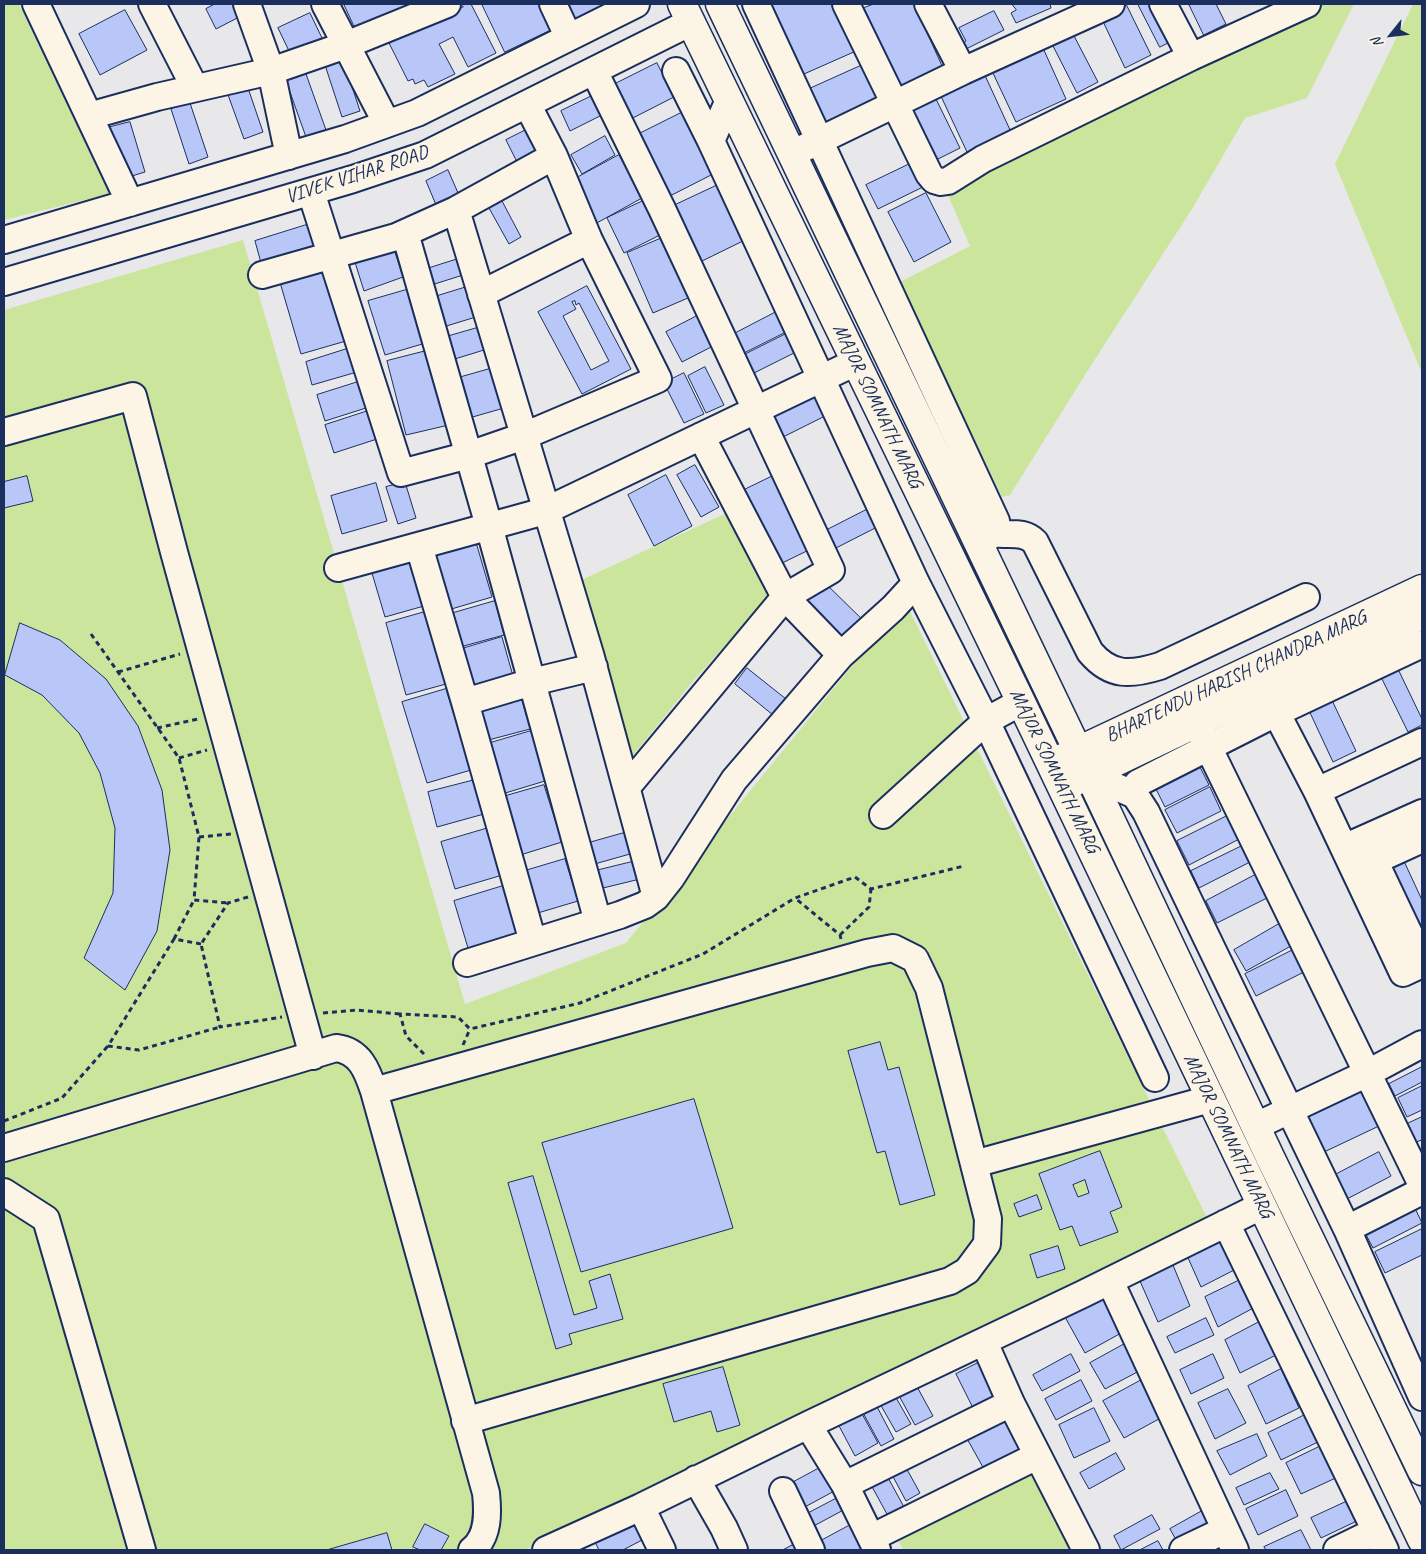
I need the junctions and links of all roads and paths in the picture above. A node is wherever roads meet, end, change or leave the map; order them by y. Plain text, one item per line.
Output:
1 (36, 4) edge
2 (152, 4) edge
3 (247, 4) edge
4 (325, 4) edge
5 (447, 4) edge
6 (553, 4) edge
7 (636, 4) edge
8 (756, 4) edge
9 (846, 4) edge
10 (928, 4) edge
11 (1111, 4) edge
12 (1162, 4) edge
13 (1307, 4) edge
14 (721, 5) edge
15 (687, 13) edge
16 (1067, 13) edge
17 (568, 36) junction
18 (346, 45) junction
19 (1191, 57) junction
20 (271, 71) junction
21 (594, 71) junction
22 (676, 71) dead end
23 (963, 71) junction
24 (195, 88) junction
25 (729, 100) junction
26 (527, 104) junction
27 (895, 105) junction
28 (89, 116) junction
29 (387, 124) junction
30 (711, 140) junction
31 (820, 141) junction
32 (792, 153) junction
33 (289, 156) junction
34 (554, 156) junction
35 (311, 192) junction
36 (130, 203) junction
37 (456, 210) junction
38 (85, 216) junction
39 (406, 233) junction
40 (4, 240) edge
41 (589, 240) junction
42 (331, 254) junction
43 (96, 255) junction
44 (262, 275) dead end
45 (4, 282) edge
46 (481, 294) junction
47 (856, 362) junction
48 (822, 378) junction
49 (756, 410) junction
50 (4, 432) edge
51 (524, 436) junction
52 (701, 436) junction
53 (469, 455) junction
54 (546, 510) junction
55 (489, 526) junction
56 (986, 538) junction
57 (419, 546) junction
58 (338, 568) dead end
59 (1422, 574) edge
60 (916, 583) junction
61 (1422, 589) edge
62 (1306, 596) dead end
63 (785, 598) junction
64 (1422, 615) edge
65 (91, 634) dead end
66 (1422, 644) edge
67 (200, 648) junction
68 (841, 655) junction
69 (594, 667) junction
70 (118, 672) junction
71 (1228, 680) junction
72 (532, 682) junction
73 (465, 702) junction
74 (1021, 702) junction
75 (1270, 702) junction
76 (218, 714) junction
77 (986, 721) junction
78 (157, 728) junction
79 (1203, 735) junction
80 (1422, 742) edge
81 (227, 745) junction
82 (178, 758) junction
83 (1084, 763) junction
84 (1056, 776) junction
85 (627, 788) junction
86 (1317, 791) junction
87 (1132, 793) junction
88 (1422, 813) edge
89 (883, 815) dead end
90 (251, 832) junction
91 (200, 838) junction
92 (1419, 848) edge
93 (1360, 850) junction
94 (964, 866) dead end
95 (871, 889) junction
96 (268, 892) junction
97 (656, 897) junction
98 (795, 898) junction
99 (194, 900) junction
100 (228, 903) junction
101 (598, 922) junction
102 (174, 939) junction
103 (534, 942) junction
104 (201, 944) junction
105 (843, 947) junction
106 (1406, 963) edge
107 (466, 964) dead end
108 (301, 1014) junction
109 (400, 1014) junction
110 (220, 1027) junction
111 (470, 1029) junction
112 (1422, 1044) edge
113 (108, 1046) junction
114 (462, 1046) dead end
115 (425, 1055) dead end
116 (313, 1056) junction
117 (1368, 1073) junction
118 (1155, 1078) dead end
119 (1236, 1085) junction
120 (374, 1091) junction
121 (1210, 1099) junction
122 (1290, 1110) junction
123 (4, 1121) edge
124 (1256, 1126) junction
125 (4, 1148) edge
126 (974, 1164) junction
127 (1422, 1184) edge
128 (1422, 1191) edge
129 (4, 1192) edge
130 (1261, 1206) junction
131 (1226, 1223) junction
132 (1347, 1229) junction
133 (1110, 1281) junction
134 (984, 1342) junction
135 (1422, 1397) edge
136 (1011, 1403) junction
137 (465, 1421) junction
138 (808, 1425) junction
139 (1037, 1456) junction
140 (1422, 1471) edge
141 (696, 1480) junction
142 (845, 1485) junction
143 (783, 1491) dead end
144 (641, 1507) junction
145 (1230, 1540) edge
146 (1422, 1540) edge
147 (1381, 1541) edge
148 (874, 1544) edge
149 (573, 1545) edge
150 (142, 1550) edge
151 (472, 1550) edge
152 (546, 1550) edge
153 (662, 1550) edge
154 (734, 1550) edge
155 (811, 1550) edge
156 (1086, 1550) edge
157 (1183, 1550) edge
158 (1337, 1550) edge

1 - 28 street
2 - 24 street
3 - 20 street
4 - 18 street
5 - 18 street
6 - 17 street
7 - 17 street
8 - 31 street
9 - 27 street
10 - 23 street
11 - 16 street
12 - 19 street
13 - 19 street
14 - 15 main road
14 - 32 main road, MAJOR SOMNATH MARG
15 - 21 street, VIVEK VIHAR ROAD
15 - 25 main road, MAJOR SOMNATH MARG
16 - 23 street
17 - 29 street
18 - 20 street
18 - 29 street
19 - 27 street
20 - 24 street
20 - 33 street
21 - 26 street, VIVEK VIHAR ROAD
21 - 49 street
22 - 30 street
23 - 27 street
24 - 28 street
25 - 30 street
25 - 47 main road, MAJOR SOMNATH MARG
26 - 34 street
26 - 35 street, VIVEK VIHAR ROAD
27 - 31 street
28 - 36 street
29 - 33 street
30 - 48 street
31 - 32 street
31 - 56 street
32 - 56 main road, MAJOR SOMNATH MARG
33 - 36 street
34 - 37 street
34 - 41 street
35 - 42 street
35 - 43 street, VIVEK VIHAR ROAD
36 - 38 street
37 - 39 street
37 - 46 street
38 - 40 street
38 - 43 street
39 - 42 street
39 - 53 street
41 - 46 street
41 - 51 street
42 - 44 street
42 - 53 street
43 - 45 street, VIVEK VIHAR ROAD
46 - 51 street
47 - 48 street
47 - 74 main road, MAJOR SOMNATH MARG
48 - 49 street
48 - 60 street
49 - 52 street
49 - 63 street
50 - 67 street
51 - 53 street
51 - 54 street
52 - 54 street
52 - 63 street
53 - 55 street
54 - 55 street
54 - 69 street
55 - 57 street
55 - 72 street
56 - 62 street
56 - 83 main road, MAJOR SOMNATH MARG
57 - 58 street
57 - 73 street
59 - 71 street
60 - 68 street
60 - 77 street
61 - 71 main road, BHARTENDU HARISH CHANDRA MARG
63 - 68 street
63 - 85 street
64 - 75 main road, BHARTENDU HARISH CHANDRA MARG
65 - 70 path
66 - 75 street
67 - 70 path
67 - 76 street
68 - 97 street
69 - 72 street
69 - 85 street
70 - 78 path
71 - 83 main road, BHARTENDU HARISH CHANDRA MARG
72 - 73 street
72 - 101 street
73 - 103 street
74 - 77 street
74 - 84 main road, MAJOR SOMNATH MARG
75 - 79 main road, BHARTENDU HARISH CHANDRA MARG
75 - 86 street
76 - 78 path
76 - 81 street
77 - 89 street
77 - 118 street
78 - 82 path
79 - 83 main road, BHARTENDU HARISH CHANDRA MARG
79 - 87 street
79 - 117 street
80 - 86 street
81 - 82 path
81 - 90 street
82 - 91 path
83 - 84 main road, BHARTENDU HARISH CHANDRA MARG
83 - 87 street
83 - 119 main road, MAJOR SOMNATH MARG
84 - 121 main road, MAJOR SOMNATH MARG
85 - 97 street
86 - 93 street
87 - 122 street
88 - 93 street
90 - 91 path
90 - 96 street
91 - 99 path
92 - 93 street
93 - 106 street
94 - 95 path
95 - 98 path
95 - 105 path
96 - 100 path
96 - 108 street
97 - 101 street
98 - 105 path
98 - 111 path
99 - 100 path
99 - 102 path
100 - 104 path
101 - 103 street
102 - 104 path
102 - 113 path
103 - 107 street
104 - 110 path
105 - 120 street
105 - 126 street
108 - 109 path
108 - 110 path
108 - 116 street
109 - 111 path
109 - 115 path
110 - 113 path
111 - 114 path
112 - 117 street
113 - 123 path
116 - 120 street
116 - 125 street
117 - 122 street
117 - 127 street
119 - 121 main road
119 - 124 main road, MAJOR SOMNATH MARG
120 - 137 street
121 - 126 street
121 - 130 main road, MAJOR SOMNATH MARG
122 - 124 street
122 - 132 street
124 - 140 main road, MAJOR SOMNATH MARG
126 - 137 street
128 - 132 street
129 - 150 street
130 - 131 street
130 - 146 main road, MAJOR SOMNATH MARG
131 - 133 street
131 - 147 street
132 - 135 street
133 - 134 street
133 - 145 street
134 - 136 street
134 - 138 street
136 - 139 street
136 - 142 street
137 - 151 street
138 - 141 street
138 - 142 street
139 - 148 street
139 - 156 street
141 - 144 street
141 - 154 street
142 - 148 street
143 - 155 street
144 - 149 street
144 - 153 street
145 - 157 street
147 - 158 street
149 - 152 street

